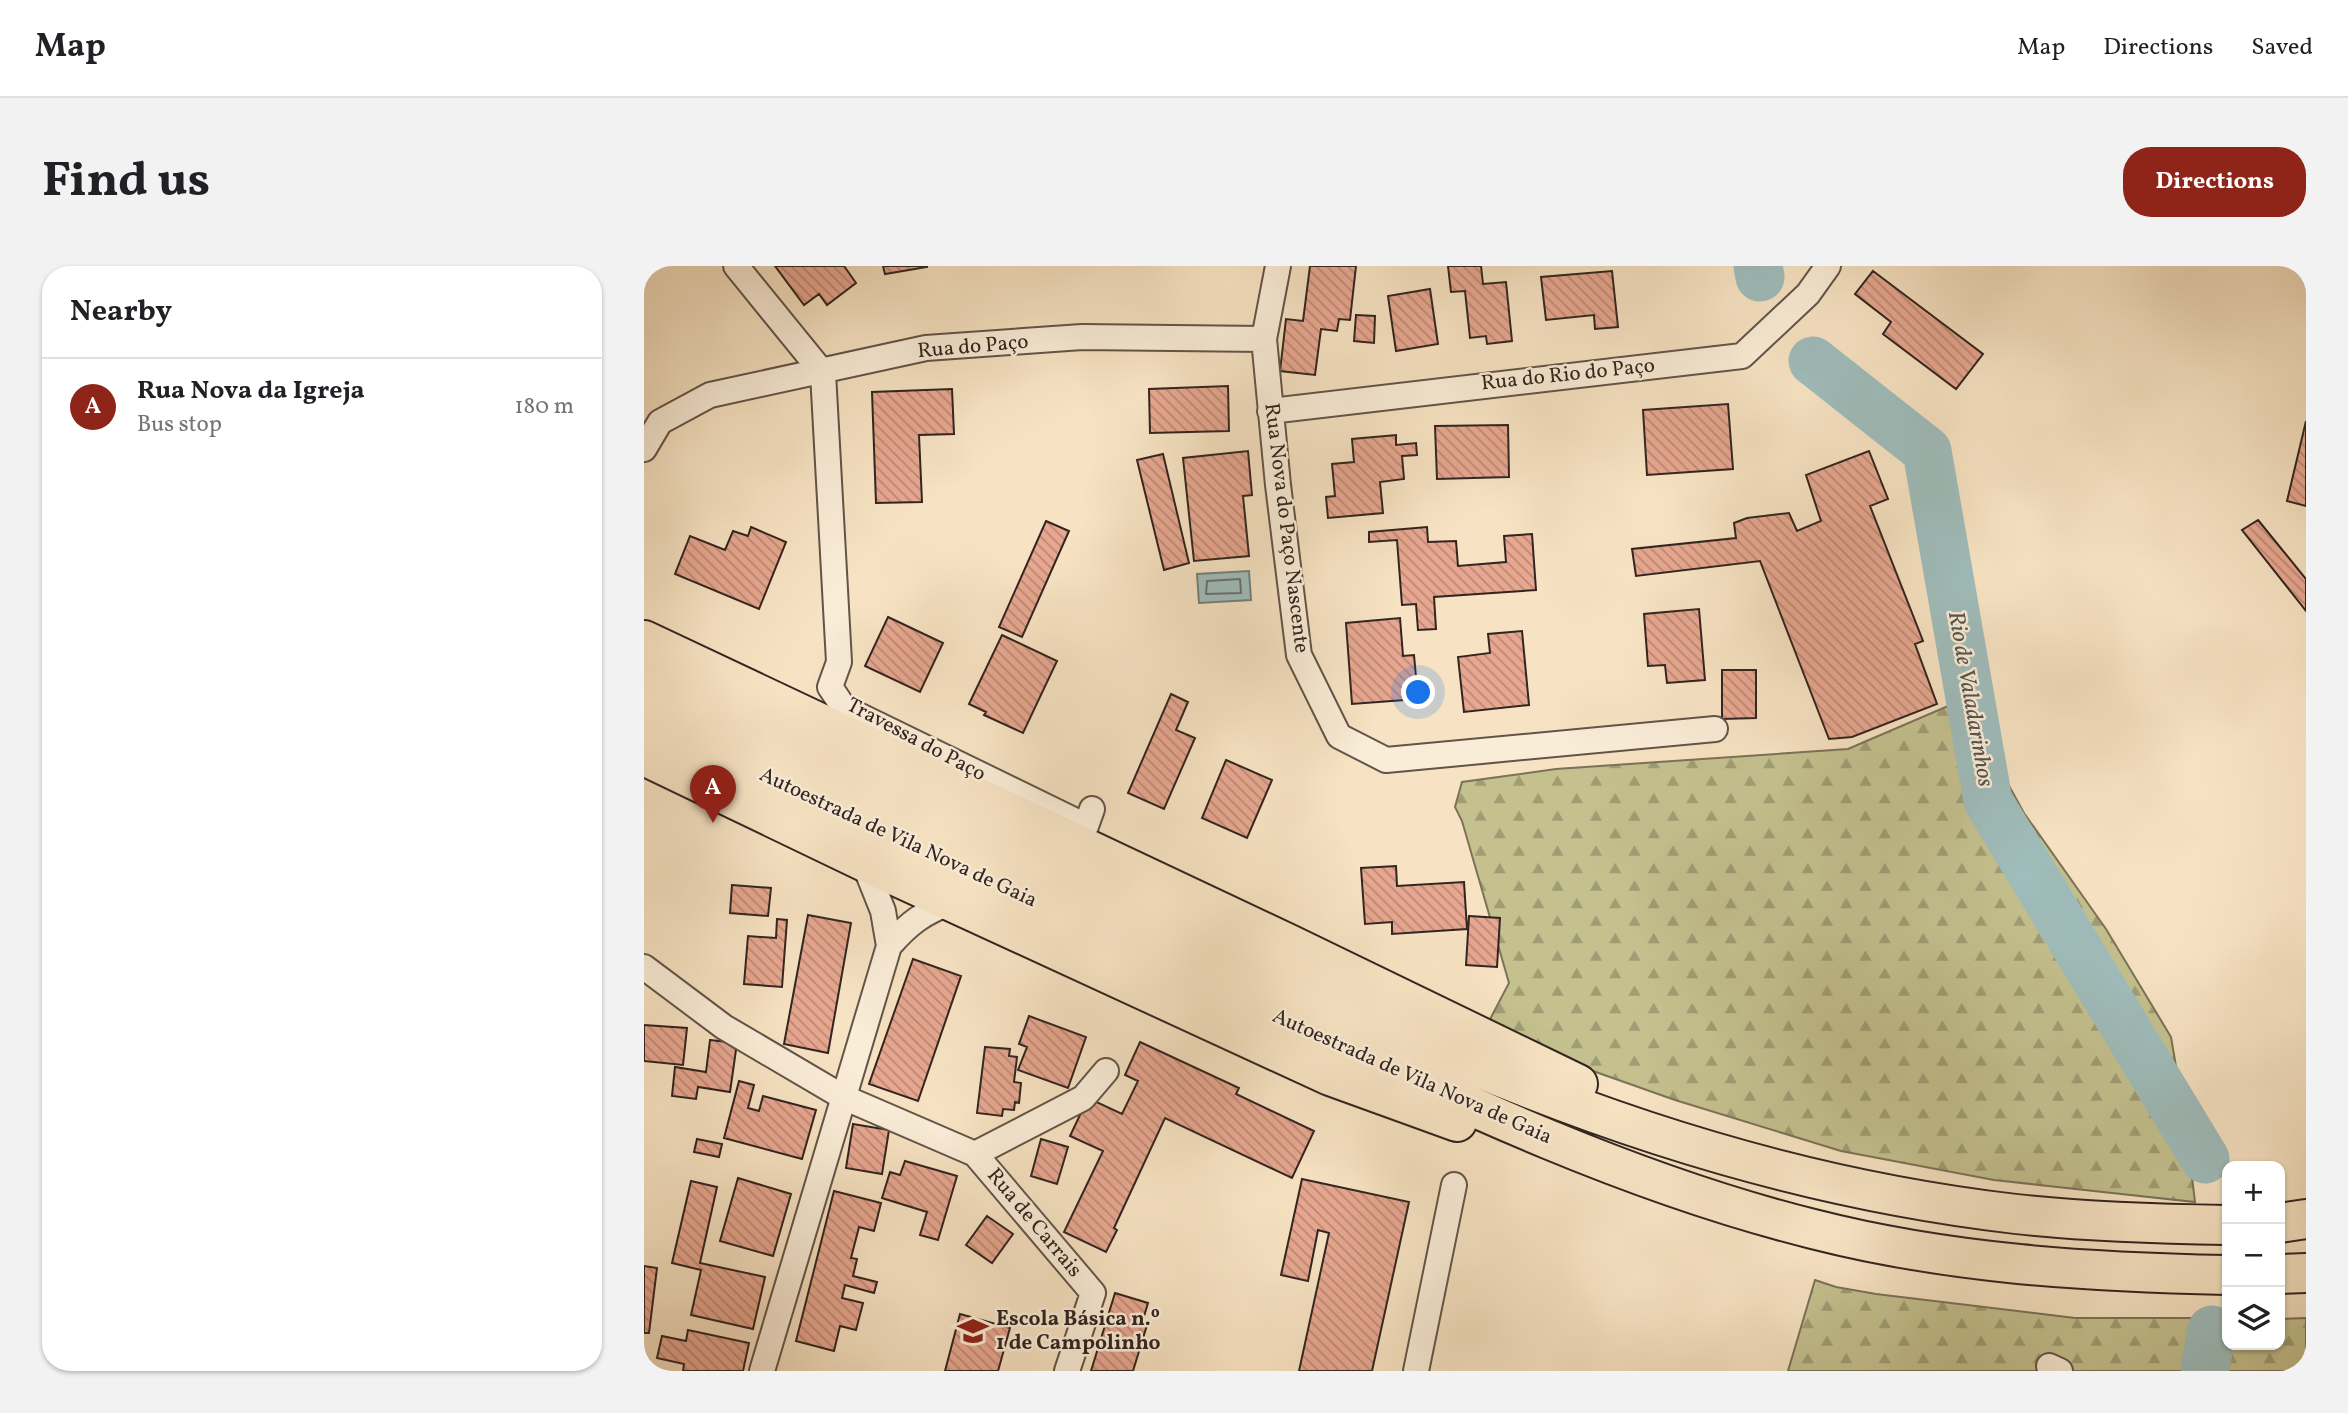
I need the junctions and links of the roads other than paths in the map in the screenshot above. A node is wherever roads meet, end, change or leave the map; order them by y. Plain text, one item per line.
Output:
1 (736, 266) edge
2 (1278, 266) edge
3 (1828, 266) edge
4 (1264, 339) junction
5 (823, 373) junction
6 (1270, 411) junction
7 (644, 449) edge
8 (644, 640) edge
9 (644, 678) edge
10 (644, 718) edge
11 (1715, 729) dead end
12 (644, 756) edge
13 (1092, 809) dead end
14 (863, 861) junction
15 (952, 902) junction
16 (889, 946) junction
17 (644, 967) edge
18 (1107, 1070) dead end
19 (843, 1097) junction
20 (1713, 1149) junction
21 (975, 1154) junction
22 (1650, 1181) junction
23 (1454, 1185) dead end
24 (2306, 1219) edge
25 (2285, 1223) edge
26 (2285, 1224) edge
27 (2222, 1225) edge
28 (2306, 1226) edge
29 (2306, 1273) edge
30 (2222, 1275) edge
31 (2285, 1275) edge
32 (2285, 1277) edge
33 (2306, 1279) edge
34 (762, 1371) edge
35 (1067, 1371) edge
36 (1416, 1371) edge

1 - 5 street
2 - 4 street, Rua Nova do Paço Nascente
3 - 6 street, Rua do Rio do Paço
4 - 5 street, Rua do Paço
4 - 6 street, Rua Nova do Paço Nascente
5 - 7 street, Rua do Paço
5 - 13 street, Travessa do Paço
6 - 11 street, Rua Nova do Paço Nascente
8 - 20 highway
9 - 20 highway, Autoestrada de Vila Nova de Gaia
10 - 22 highway, Autoestrada de Vila Nova de Gaia
12 - 14 highway
14 - 15 highway
14 - 16 street
15 - 16 street
15 - 22 highway
16 - 19 street
17 - 19 street, Rua de Carrais
18 - 21 street, Rua de Carrais
19 - 21 street, Rua de Carrais
19 - 34 street
20 - 27 highway, Autoestrada de Vila Nova de Gaia
21 - 35 street, Rua de Carrais
22 - 30 highway, Autoestrada de Vila Nova de Gaia
23 - 36 street
24 - 25 highway
26 - 28 highway
29 - 31 highway
32 - 33 highway

